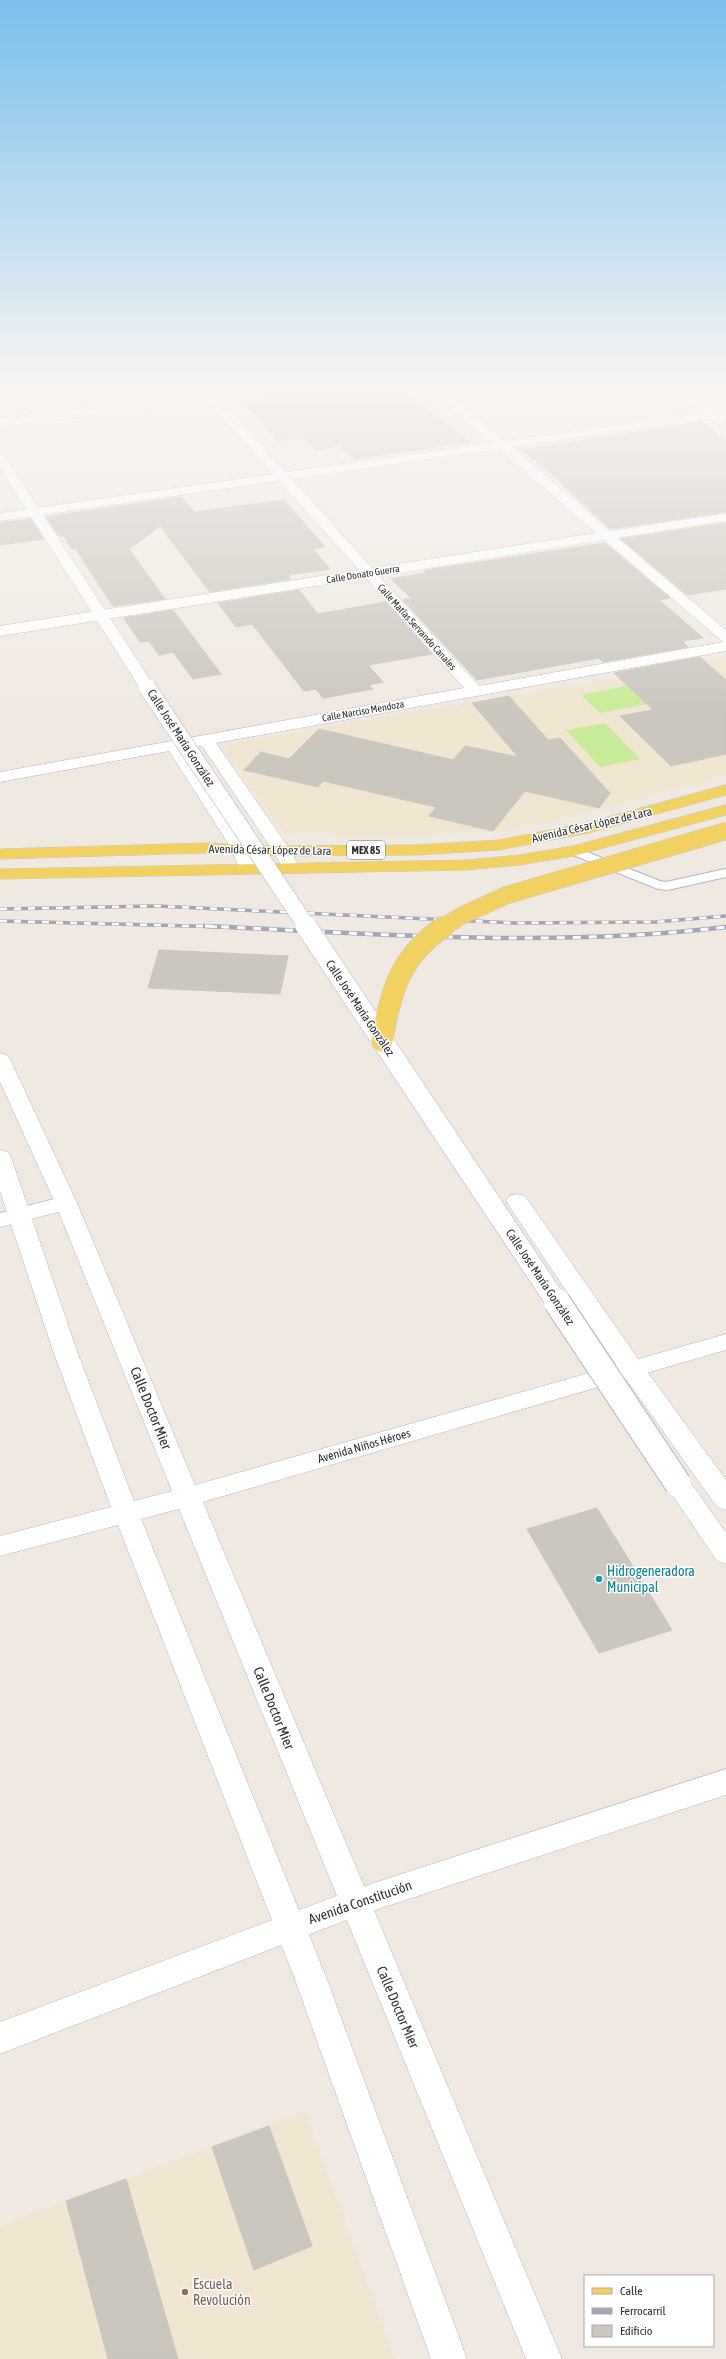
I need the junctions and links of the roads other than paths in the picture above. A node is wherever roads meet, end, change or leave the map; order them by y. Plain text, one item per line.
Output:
1 (25, 495) edge
2 (155, 495) edge
3 (298, 495) edge
4 (561, 495) edge
5 (36, 512) junction
6 (0, 517) edge
7 (726, 517) edge
8 (608, 535) junction
9 (369, 573) junction
10 (103, 615) junction
11 (0, 631) edge
12 (726, 638) edge
13 (726, 646) edge
14 (475, 691) junction
15 (206, 740) junction
16 (174, 746) junction
17 (0, 777) edge
18 (726, 790) edge
19 (726, 810) edge
20 (726, 831) edge
21 (558, 834) junction
22 (240, 848) junction
23 (282, 851) junction
24 (574, 851) junction
25 (0, 854) edge
26 (291, 868) junction
27 (247, 869) junction
28 (726, 873) edge
29 (0, 874) edge
30 (382, 1041) junction
31 (0, 1059) edge
32 (0, 1157) edge
33 (517, 1201) dead end
34 (66, 1202) junction
35 (9, 1217) edge
36 (726, 1342) edge
37 (632, 1369) junction
38 (188, 1497) junction
39 (726, 1500) edge
40 (124, 1513) junction
41 (0, 1546) edge
42 (726, 1554) edge
43 (726, 1782) edge
44 (355, 1903) junction
45 (290, 1927) junction
46 (0, 2038) edge
47 (449, 2359) edge
48 (544, 2359) edge

1 - 5 street, Calle José María González
2 - 5 street
3 - 9 street, Calle Matías Servando Canales
4 - 8 street
5 - 6 street
5 - 10 street, Calle José María González
7 - 8 street, Calle Donato Guerra
8 - 9 street, Calle Donato Guerra
8 - 12 street
9 - 10 street, Calle Donato Guerra
9 - 14 street, Calle Matías Servando Canales
10 - 11 street, Calle Donato Guerra
10 - 30 street, Calle José María González, bridge
13 - 14 street, Calle Narciso Mendoza
14 - 15 street, Calle Narciso Mendoza
15 - 16 street, Calle Narciso Mendoza
15 - 23 street
16 - 17 street, Calle Narciso Mendoza
16 - 22 street
18 - 21 main road, Avenida César López de Lara / MEX 85
19 - 24 main road, Avenida César López de Lara / MEX 85
20 - 30 main road, bridge
21 - 23 main road, Avenida César López de Lara / MEX 85
21 - 24 main road
22 - 23 main road, Avenida César López de Lara / MEX 85
22 - 25 main road, Avenida César López de Lara / MEX 85
22 - 27 street
23 - 26 street
24 - 26 main road, Avenida César López de Lara / MEX 85
24 - 28 lane
26 - 27 main road, Avenida César López de Lara / MEX 85
27 - 29 main road, Avenida César López de Lara / MEX 85
30 - 42 street, Calle José María González, bridge
31 - 34 street, Calle Doctor Mier
32 - 35 street
33 - 37 street
34 - 35 street
34 - 38 street, Calle Doctor Mier
35 - 40 street
36 - 37 street, Avenida Niños Héroes
37 - 38 street, Avenida Niños Héroes
37 - 39 street
38 - 40 street, Avenida Niños Héroes
38 - 44 street, Calle Doctor Mier
40 - 41 street, Avenida Niños Héroes
40 - 45 street
43 - 44 street, Avenida Constitución
44 - 45 street, Avenida Constitución
44 - 48 street, Calle Doctor Mier
45 - 46 street, Avenida Constitución
45 - 47 street

